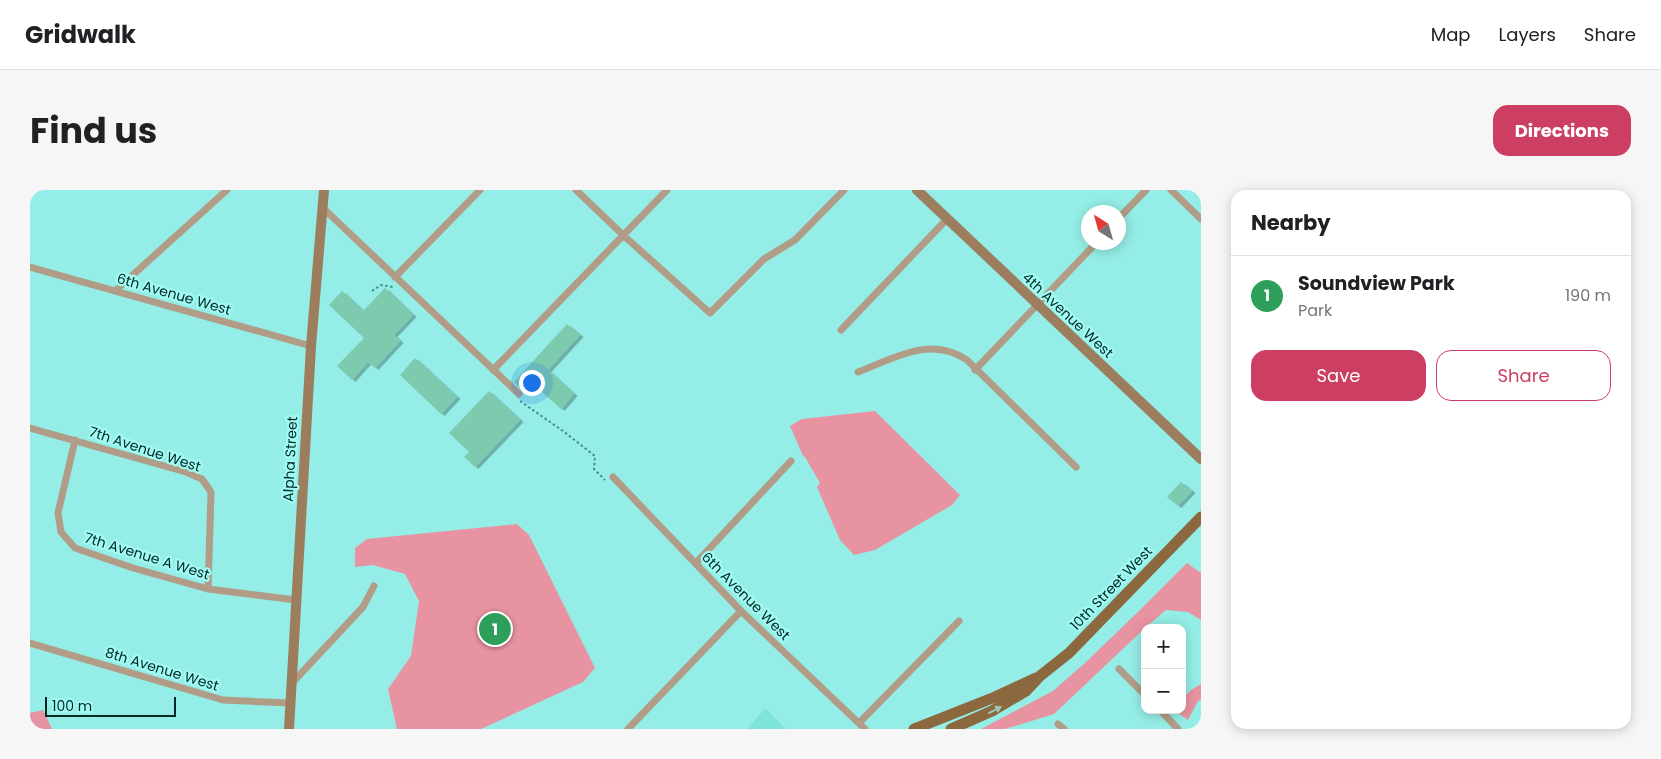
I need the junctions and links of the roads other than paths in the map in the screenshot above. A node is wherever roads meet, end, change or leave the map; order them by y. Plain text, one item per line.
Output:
1 (227, 190) edge
2 (324, 190) edge
3 (480, 190) edge
4 (576, 190) edge
5 (667, 190) edge
6 (844, 190) edge
7 (917, 190) edge
8 (1146, 190) edge
9 (1171, 190) edge
10 (323, 208) junction
11 (1126, 211) edge
12 (947, 219) junction
13 (1201, 219) edge
14 (623, 235) junction
15 (1090, 250) edge
16 (30, 267) edge
17 (395, 277) junction
18 (115, 291) junction
19 (1038, 305) junction
20 (841, 330) dead end
21 (311, 346) junction
22 (493, 370) junction
23 (975, 370) junction
24 (858, 372) dead end
25 (519, 394) road end
26 (30, 428) edge
27 (75, 440) junction
28 (1201, 459) edge
29 (791, 461) dead end
30 (1076, 467) dead end
31 (613, 478) road end
32 (1201, 517) edge
33 (696, 563) junction
34 (374, 586) dead end
35 (208, 588) junction
36 (296, 600) junction
37 (740, 611) junction
38 (959, 621) dead end
39 (30, 643) edge
40 (1119, 669) dead end
41 (1040, 676) junction
42 (291, 683) junction
43 (1141, 691) edge
44 (290, 703) junction
45 (1164, 714) edge
46 (862, 726) edge
47 (289, 729) edge
48 (628, 729) edge
49 (914, 729) edge
50 (950, 729) edge
51 (1178, 729) edge

1 - 18 street
2 - 10 street, Alpha Street
3 - 17 street
4 - 14 street
5 - 14 street
6 - 14 street
7 - 12 street, 4th Avenue West
8 - 11 street
9 - 13 street
10 - 17 street
10 - 21 street, Alpha Street
12 - 19 street, 4th Avenue West
12 - 20 street
14 - 22 street
15 - 19 street
16 - 18 street, 6th Avenue West
17 - 22 street
18 - 21 street, 6th Avenue West
19 - 23 street
19 - 28 street, 4th Avenue West
21 - 36 street, Alpha Street
22 - 25 street
23 - 24 street
23 - 30 street
26 - 27 street, 7th Avenue West
27 - 35 street, 7th Avenue West
27 - 35 street, 7th Avenue A West
29 - 33 street
31 - 33 street, 6th Avenue West
32 - 41 main road, 10th Street West
33 - 37 street, 6th Avenue West
34 - 42 street
35 - 36 street, 7th Avenue A West
36 - 42 street, Alpha Street
37 - 46 street, 6th Avenue West
37 - 48 street
38 - 46 street
39 - 44 street, 8th Avenue West
40 - 43 street
41 - 49 main road, 10th Street West
50 -> 41 main road, 10th Street West
42 - 44 street, Alpha Street
44 - 47 street, Alpha Street
45 - 51 street

